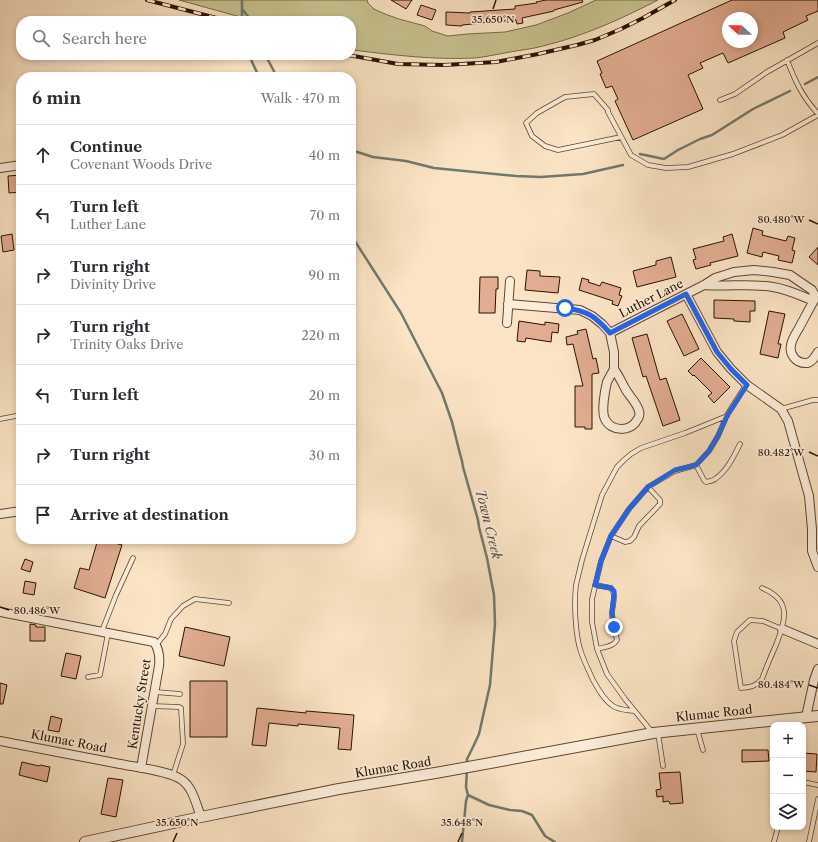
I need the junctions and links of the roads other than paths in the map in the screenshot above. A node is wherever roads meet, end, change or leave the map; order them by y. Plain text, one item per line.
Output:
1 (818, 43) edge
2 (787, 60) junction
3 (720, 100) dead end
4 (818, 115) edge
5 (621, 137) junction
6 (16, 166) edge
7 (0, 168) edge
8 (510, 281) dead end
9 (704, 285) junction
10 (686, 294) junction
11 (817, 297) edge
12 (508, 304) junction
13 (507, 323) dead end
14 (610, 333) junction
15 (818, 352) edge
16 (614, 369) junction
17 (747, 385) junction
18 (818, 400) edge
19 (781, 409) junction
20 (16, 416) edge
21 (727, 416) junction
22 (0, 419) edge
23 (740, 444) dead end
24 (696, 465) junction
25 (648, 487) junction
26 (16, 512) edge
27 (0, 514) edge
28 (611, 536) junction
29 (133, 558) dead end
30 (818, 566) edge
31 (595, 585) junction
32 (762, 588) dead end
33 (228, 603) dead end
34 (0, 612) edge
35 (782, 629) junction
36 (105, 632) junction
37 (155, 643) junction
38 (818, 644) edge
39 (597, 649) junction
40 (818, 669) edge
41 (88, 677) dead end
42 (154, 692) junction
43 (180, 694) dead end
44 (152, 706) junction
45 (635, 711) junction
46 (818, 716) edge
47 (803, 718) junction
48 (697, 728) junction
49 (656, 733) junction
50 (0, 741) edge
51 (704, 750) dead end
52 (663, 766) dead end
53 (141, 768) junction
54 (173, 775) junction
55 (806, 783) edge
56 (818, 785) edge
57 (818, 799) edge
58 (200, 817) junction
59 (777, 830) edge
60 (85, 842) edge
61 (774, 842) edge
62 (809, 842) edge

1 - 2 lane
2 - 3 lane
2 - 4 lane
4 - 5 lane
5 - 5 lane
6 - 7 street
8 - 12 street
9 - 10 street, Luther Lane
9 - 11 street, Luther Lane
9 - 11 street, Luther Lane
10 - 14 street, Luther Lane
10 - 17 street
11 - 15 street
12 - 13 street
12 - 14 street
14 - 16 street
16 - 16 street
17 - 19 street
17 - 21 lane
18 - 19 lane
19 - 30 street
20 - 22 lane
21 - 24 lane
21 - 45 lane
23 - 24 lane
24 - 25 lane
25 - 28 lane
25 - 28 lane
26 - 27 street
28 - 31 lane
29 - 36 lane
31 - 39 lane
31 - 39 lane
32 - 35 lane
33 - 37 lane, Kentucky Street
34 - 36 street
35 - 35 lane
35 - 38 street
36 - 37 street
36 - 41 lane
37 - 42 street, Kentucky Street
39 - 45 lane
40 - 47 street
42 - 43 lane
42 - 44 street, Kentucky Street
44 - 53 street, Kentucky Street
44 - 54 lane
45 - 49 lane
46 - 47 street, Klumac Road
47 - 48 street, Klumac Road
48 - 49 street, Klumac Road
48 - 51 lane
49 - 52 lane
49 - 58 street, Klumac Road
50 - 53 street, Klumac Road
53 - 54 street, Klumac Road
54 - 58 street, Klumac Road
55 - 56 lane
57 - 62 lane
58 - 60 street
59 - 61 lane

